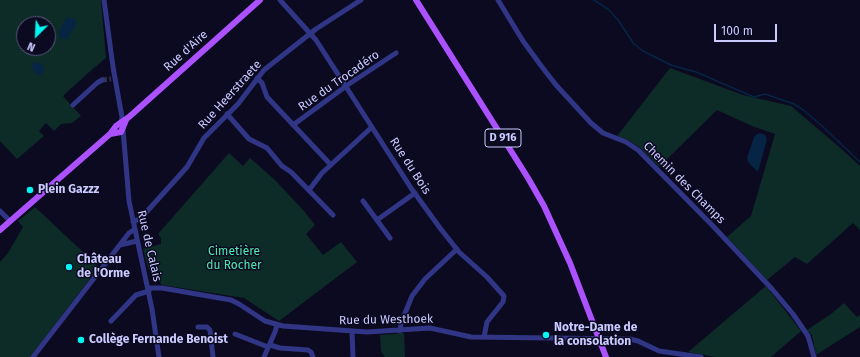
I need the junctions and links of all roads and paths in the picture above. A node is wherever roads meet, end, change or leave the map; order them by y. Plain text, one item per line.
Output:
1 (104, 0) edge
2 (260, 0) edge
3 (280, 0) edge
4 (361, 0) edge
5 (498, 0) edge
6 (418, 2) edge
7 (310, 33) junction
8 (396, 53) dead end
9 (257, 78) junction
10 (102, 80) tunnel mouth
11 (346, 87) junction
12 (73, 105) dead end
13 (227, 114) junction
14 (121, 125) junction
15 (293, 125) junction
16 (372, 127) junction
17 (331, 165) junction
18 (309, 190) junction
19 (415, 193) junction
20 (363, 201) dead end
21 (0, 211) edge
22 (333, 215) dead end
23 (377, 220) junction
24 (10, 221) junction
25 (133, 222) junction
26 (135, 229) junction
27 (0, 230) edge
28 (390, 238) dead end
29 (137, 241) junction
30 (119, 245) junction
31 (457, 249) junction
32 (148, 289) junction
33 (112, 321) dead end
34 (277, 325) junction
35 (198, 327) dead end
36 (400, 331) junction
37 (352, 332) junction
38 (236, 334) dead end
39 (484, 337) junction
40 (599, 338) junction
41 (269, 346) junction
42 (33, 357) edge
43 (159, 357) edge
44 (213, 357) edge
45 (264, 357) edge
46 (312, 357) edge
47 (354, 357) edge
48 (606, 357) edge
49 (701, 357) edge
50 (814, 357) edge

1 - 14 street, Rue de Calais
2 - 14 main road, Rue d'Aire
3 - 7 street, Rue du Bois
4 - 7 street, Rue Heerstraete
5 - 50 street, Chemin des Champs
6 - 40 main road, D 916
7 - 9 street, Rue Heerstraete
7 - 11 street, Rue du Bois
8 - 11 street, Rue du Trocadéro
9 - 13 street, Rue Heerstraete
9 - 15 street
10 - 12 street
11 - 15 street, Rue du Trocadéro
11 - 16 street, Rue du Bois
13 - 18 street
13 - 25 street, Rue Heerstraete
14 - 24 main road, Rue d'Aire
14 - 25 street, Rue de Calais
15 - 17 street
16 - 17 street
16 - 19 street, Rue du Bois
17 - 18 street
18 - 22 street
19 - 23 street
19 - 31 street, Rue du Bois
20 - 23 street
21 - 24 street
23 - 28 street
24 - 27 main road, Rue d'Aire
25 - 26 street, Rue de Calais
26 - 29 street, Rue de Calais
26 - 30 street
29 - 30 street
29 - 32 street, Rue de Calais
30 - 42 street
31 - 36 street
31 - 39 street, Rue du Bois
32 - 33 street
32 - 34 street, Rue du Westhoek
32 - 43 street, Rue de Calais
34 - 37 street, Rue du Westhoek
34 - 41 street
35 - 44 street
36 - 37 street, Rue du Westhoek
36 - 39 street, Rue du Westhoek
37 - 47 street
38 - 41 street
39 - 40 street, Rue du Westhoek
40 - 48 main road, D 916
40 - 49 street, Rue du Westhoek
41 - 45 street
41 - 46 street

